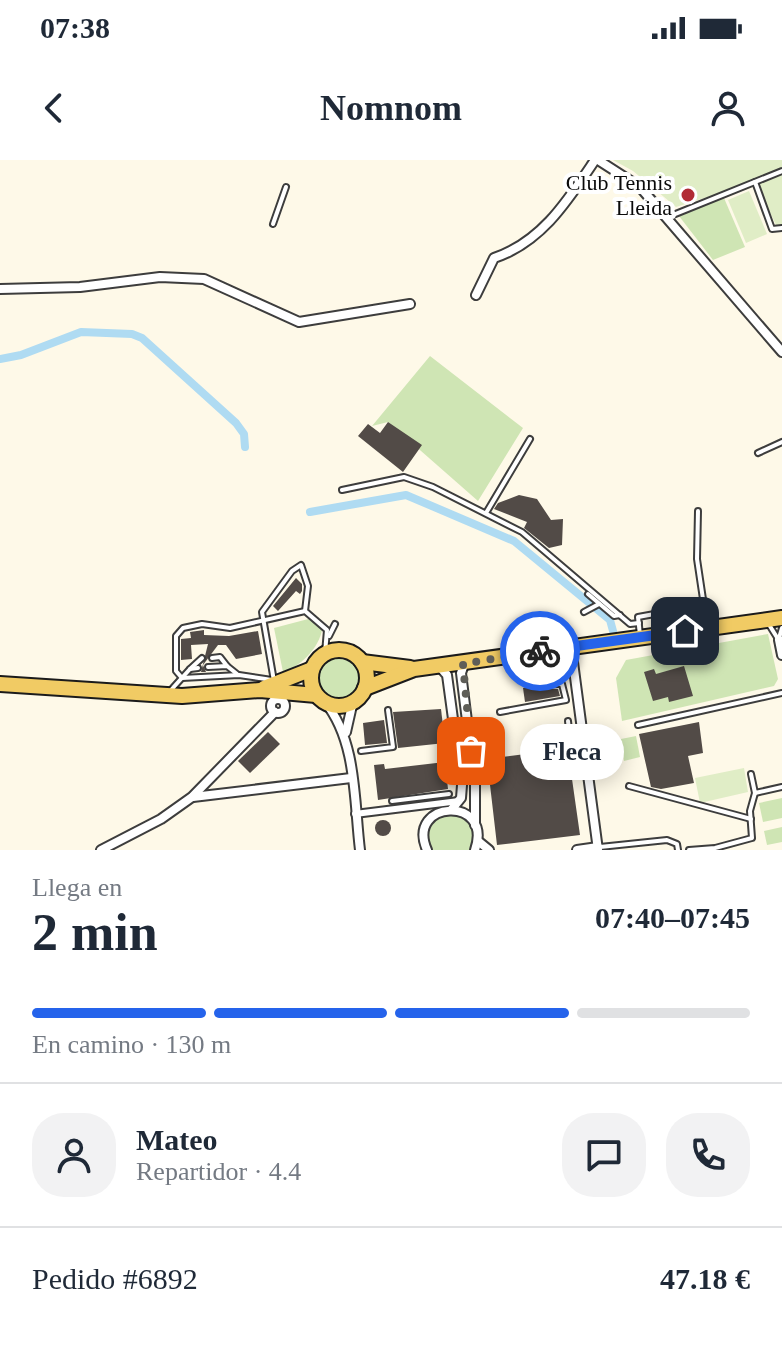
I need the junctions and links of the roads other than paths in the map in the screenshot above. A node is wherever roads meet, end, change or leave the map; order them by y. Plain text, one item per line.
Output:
1 (596, 160) edge
2 (782, 171) edge
3 (755, 182) junction
4 (286, 187) dead end
5 (668, 217) junction
6 (273, 224) dead end
7 (782, 228) edge
8 (0, 289) edge
9 (476, 295) dead end
10 (410, 304) dead end
11 (782, 335) edge
12 (772, 340) junction
13 (782, 352) edge
14 (530, 439) dead end
15 (782, 442) edge
16 (758, 453) dead end
17 (342, 490) dead end
18 (698, 511) dead end
19 (486, 513) junction
20 (588, 594) dead end
21 (598, 604) junction
22 (704, 605) junction
23 (305, 611) junction
24 (584, 612) dead end
25 (620, 615) junction
26 (782, 618) edge
27 (762, 620) junction
28 (261, 621) junction
29 (335, 624) dead end
30 (707, 628) junction
31 (782, 628) edge
32 (640, 630) junction
33 (329, 636) junction
34 (779, 640) junction
35 (571, 647) junction
36 (325, 653) junction
37 (782, 655) edge
38 (202, 658) dead end
39 (212, 658) dead end
40 (362, 662) junction
41 (465, 662) junction
42 (438, 665) junction
43 (227, 666) junction
44 (208, 667) dead end
45 (198, 668) dead end
46 (190, 669) junction
47 (312, 669) junction
48 (414, 669) junction
49 (239, 675) junction
50 (182, 678) junction
51 (529, 678) dead end
52 (0, 684) edge
53 (270, 684) junction
54 (365, 688) junction
55 (782, 693) edge
56 (167, 695) junction
57 (320, 698) junction
58 (353, 701) junction
59 (388, 710) dead end
60 (275, 712) dead end
61 (500, 712) dead end
62 (568, 721) dead end
63 (638, 725) dead end
64 (492, 727) dead end
65 (468, 733) junction
66 (456, 736) junction
67 (346, 737) junction
68 (547, 741) dead end
69 (361, 751) dead end
70 (751, 774) dead end
71 (351, 778) junction
72 (207, 782) junction
73 (629, 786) dead end
74 (782, 787) edge
75 (755, 793) junction
76 (449, 794) dead end
77 (214, 795) junction
78 (192, 797) junction
79 (392, 801) dead end
80 (459, 801) junction
81 (452, 809) junction
82 (355, 814) junction
83 (751, 819) junction
84 (475, 825) junction
85 (476, 845) edge
86 (598, 849) edge
87 (101, 850) edge
88 (360, 850) edge
89 (427, 850) edge
90 (489, 850) edge
91 (577, 850) edge
92 (678, 850) edge
93 (689, 850) edge

1 - 5 street
1 - 9 street
2 - 3 lane
3 - 5 lane
3 - 7 lane
4 - 6 lane
5 - 12 street
8 - 10 street
11 - 12 street
12 - 13 street
14 - 19 lane
15 - 16 lane
17 - 19 lane
18 - 22 lane
19 - 25 lane
20 - 21 lane
21 - 24 lane
21 - 25 lane
22 - 30 lane
22 - 32 lane
23 - 28 lane
23 - 28 lane
23 - 33 lane
25 - 32 lane
26 - 27 main road
27 - 30 main road
27 - 34 lane
28 - 50 lane
28 - 53 lane
29 - 33 lane
30 - 32 main road
31 - 34 lane
32 - 35 main road
33 - 36 lane
34 - 37 street
35 - 41 main road
35 - 86 street
36 - 40 main road
36 - 47 main road
38 - 46 lane
39 - 43 lane
40 - 48 main road
40 - 54 main road
41 - 42 main road
41 - 65 street
42 - 48 main road
42 - 66 street
43 - 44 lane
43 - 49 lane
45 - 46 lane
46 - 50 lane
47 - 53 main road
47 - 57 main road
48 - 54 main road
49 - 50 lane
49 - 53 lane
50 - 56 lane
51 - 61 lane
52 - 56 main road
53 - 56 main road
53 - 57 main road
54 - 58 main road
55 - 63 lane
57 - 58 main road
57 - 67 street
58 - 67 street
59 - 69 lane
60 - 72 street
62 - 68 lane
64 - 65 lane
65 - 66 street
65 - 84 street
66 - 80 street
67 - 71 street
70 - 75 lane
71 - 77 street
71 - 82 street
72 - 77 street
72 - 78 street
73 - 83 lane
74 - 75 lane
75 - 83 lane
76 - 79 lane
77 - 78 street
78 - 87 street
80 - 81 street
80 - 82 street
81 - 84 street
81 - 89 street
82 - 88 street
83 - 93 lane
84 - 85 street
85 - 90 street
86 - 91 street
86 - 92 lane

